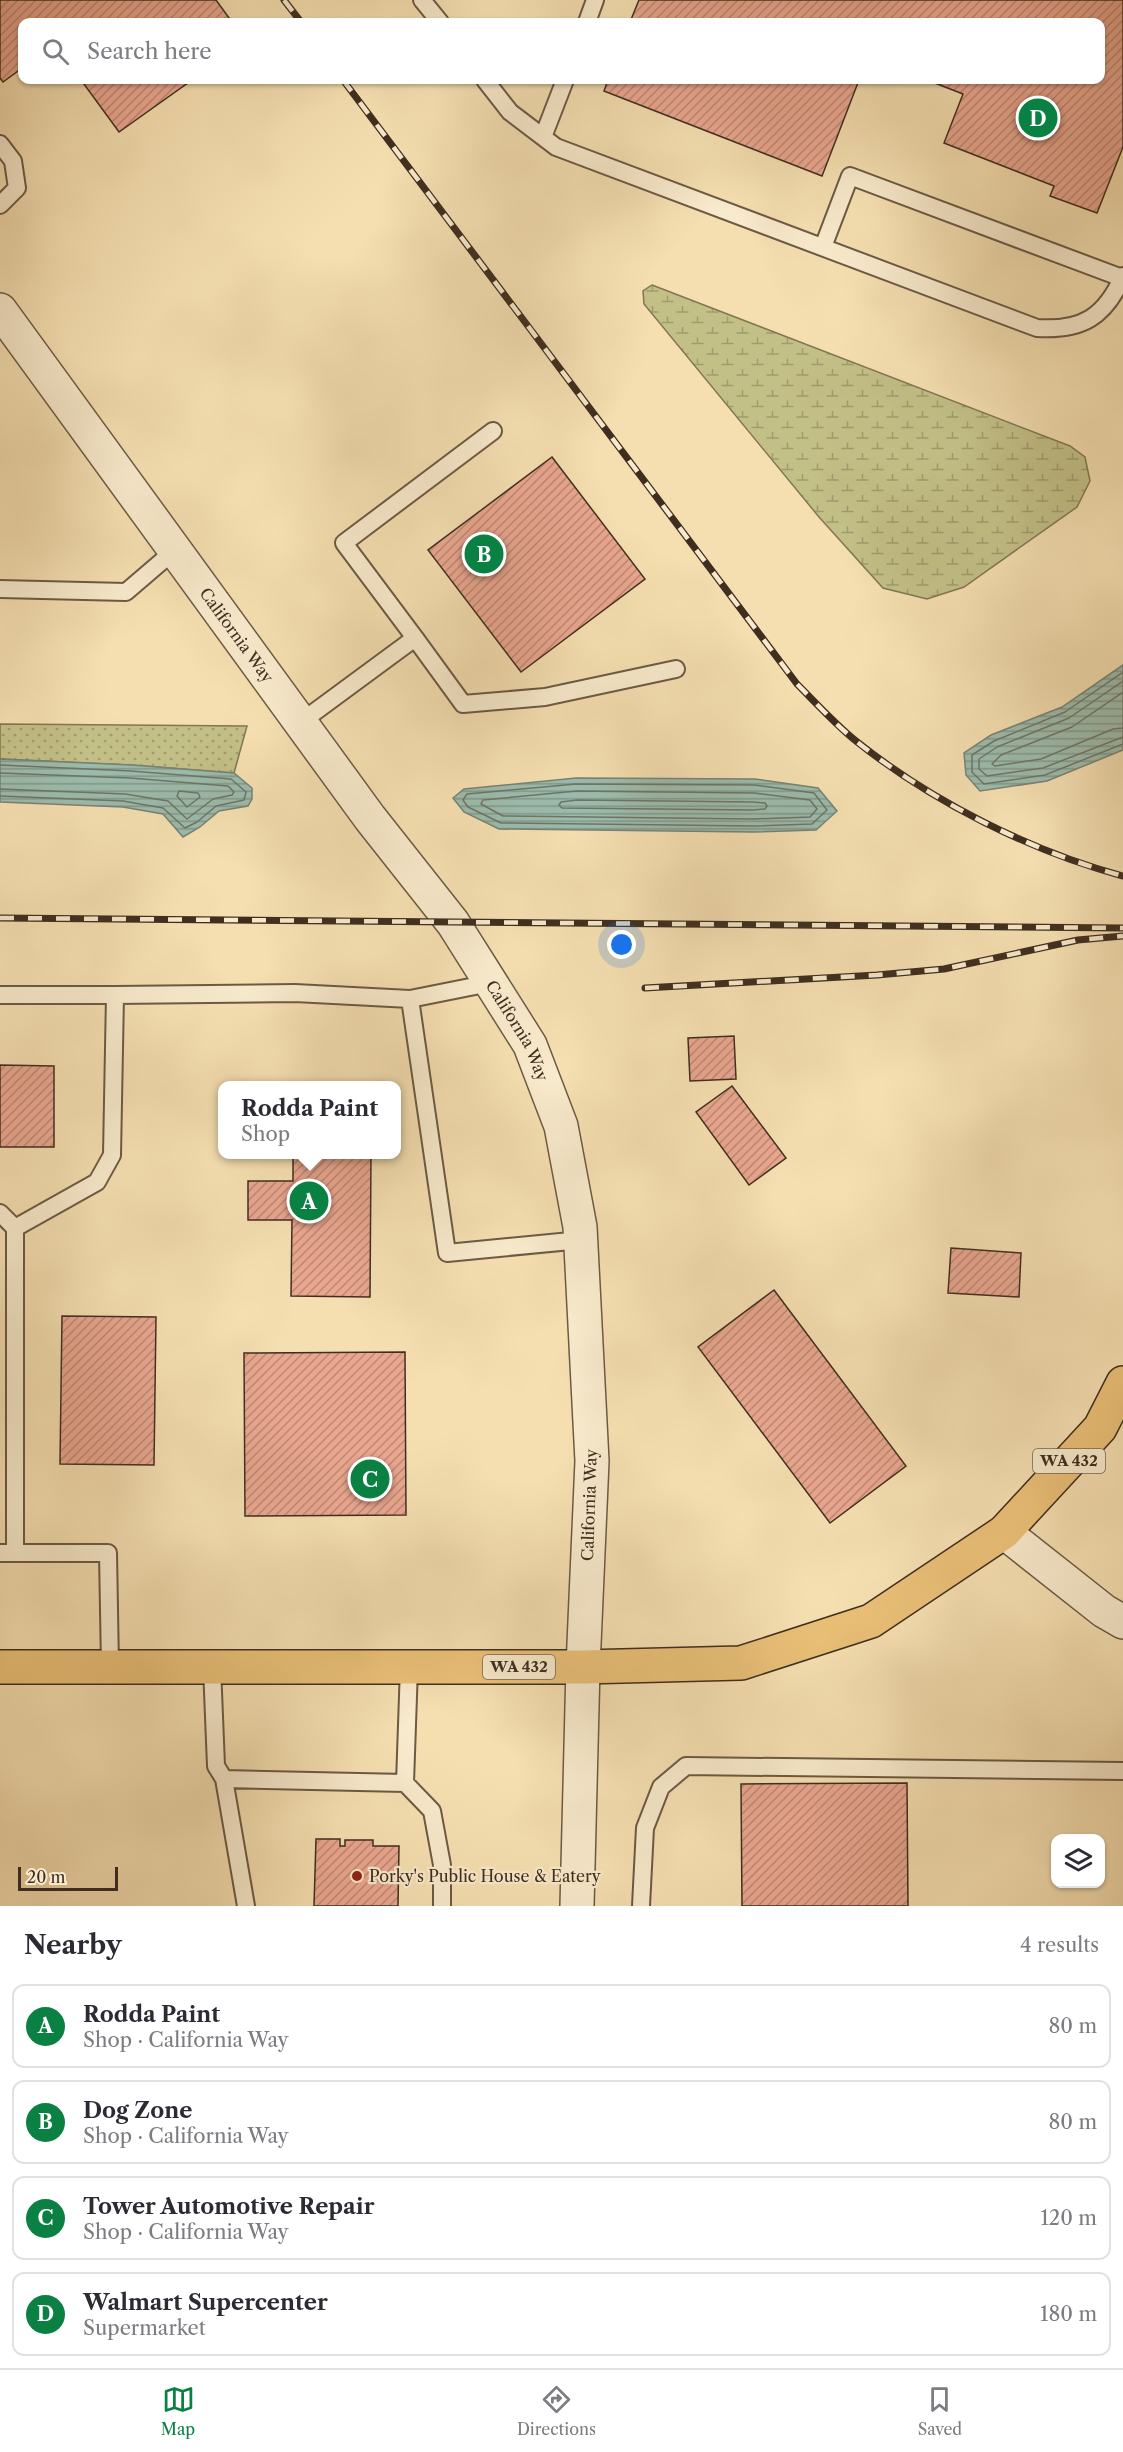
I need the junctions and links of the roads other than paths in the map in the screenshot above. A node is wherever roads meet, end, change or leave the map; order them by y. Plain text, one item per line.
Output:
1 (422, 0) edge
2 (595, 0) edge
3 (437, 18) edge
4 (588, 18) edge
5 (488, 84) edge
6 (563, 84) edge
7 (543, 136) junction
8 (0, 144) edge
9 (0, 205) edge
10 (823, 247) junction
11 (1123, 277) edge
12 (0, 310) edge
13 (493, 431) dead end
14 (175, 550) junction
15 (0, 589) edge
16 (415, 638) junction
17 (676, 669) dead end
18 (301, 722) junction
19 (490, 983) junction
20 (0, 995) edge
21 (115, 995) junction
22 (410, 999) junction
23 (0, 1213) edge
24 (15, 1228) junction
25 (581, 1240) junction
26 (1123, 1383) edge
27 (1004, 1532) junction
28 (8, 1553) edge
29 (1123, 1622) edge
30 (0, 1667) edge
31 (110, 1667) junction
32 (212, 1667) junction
33 (409, 1667) junction
34 (583, 1667) junction
35 (1123, 1771) edge
36 (224, 1779) junction
37 (405, 1783) junction
38 (246, 1906) edge
39 (442, 1906) edge
40 (577, 1906) edge
41 (641, 1906) edge

1 - 3 lane
2 - 4 lane
5 - 7 lane
6 - 7 lane
7 - 10 lane
8 - 9 lane
10 - 11 lane
10 - 11 lane
12 - 14 street, California Way
13 - 16 lane
14 - 15 lane
14 - 18 street, California Way
16 - 17 lane
16 - 18 lane
18 - 19 street, California Way
19 - 22 lane
19 - 25 street, California Way
20 - 21 lane
21 - 22 lane
21 - 24 lane
22 - 25 lane
23 - 24 lane
24 - 28 lane
25 - 34 street, California Way
26 - 27 highway, WA 432
27 - 29 street
27 - 34 highway, WA 432
28 - 31 lane
30 - 31 highway, WA 432
31 - 32 highway, WA 432
32 - 33 highway, WA 432
32 - 36 lane
33 - 34 highway, WA 432
33 - 37 lane
34 - 40 street, California Way
35 - 41 lane
36 - 37 lane
36 - 38 lane
37 - 39 lane

